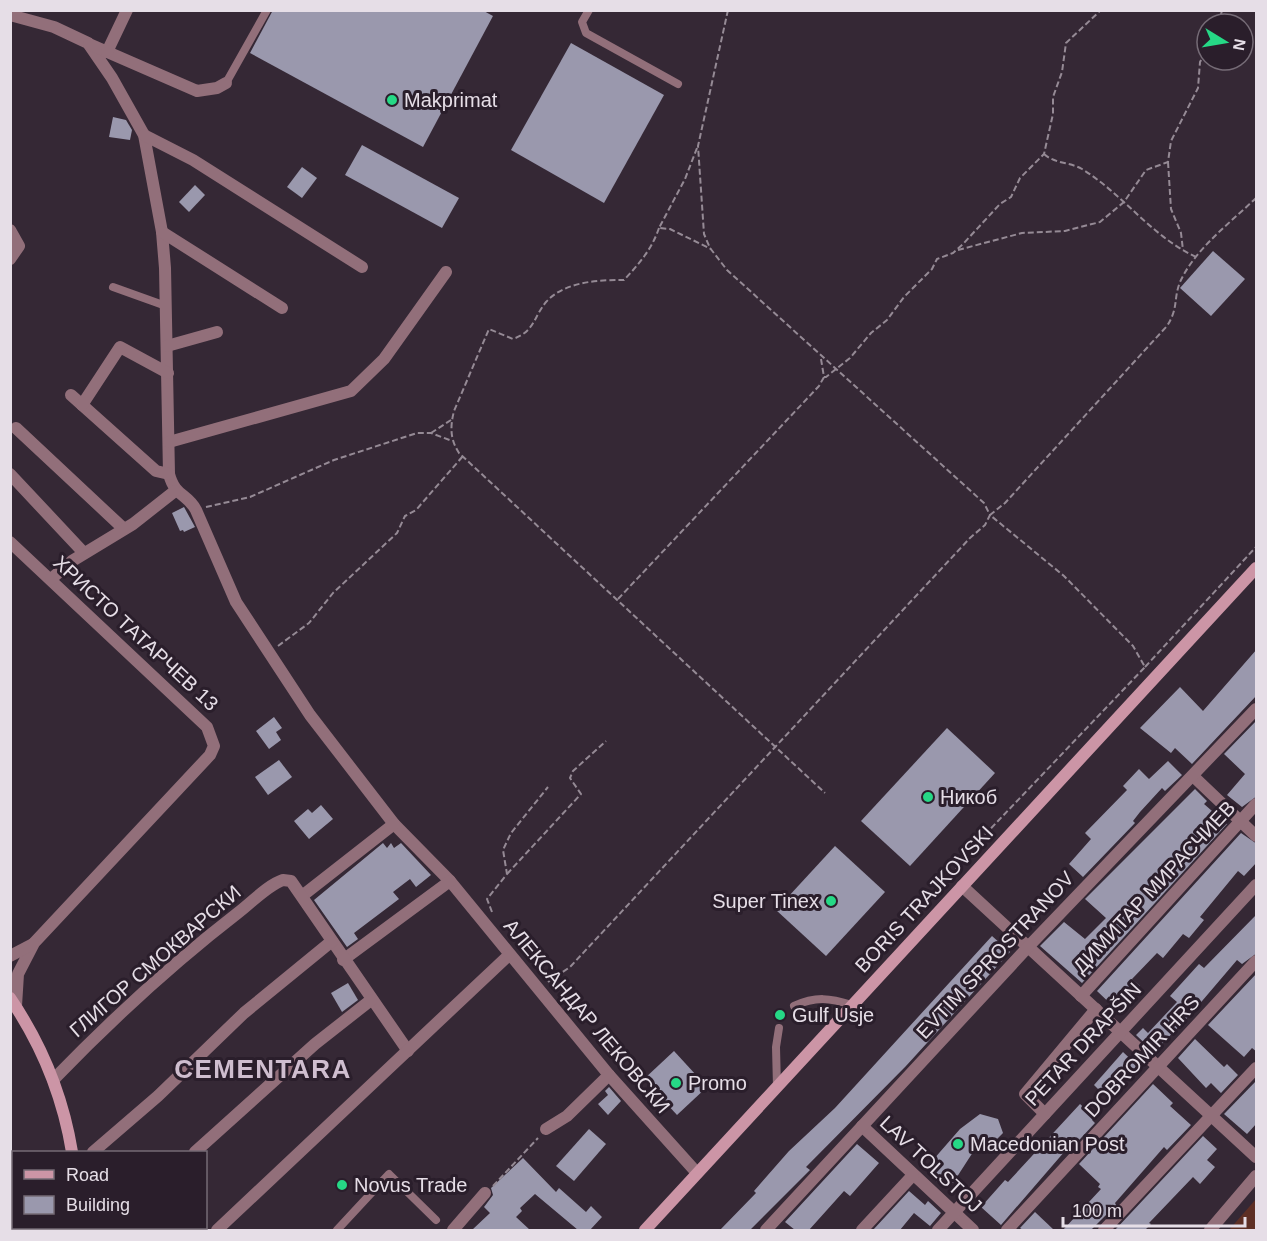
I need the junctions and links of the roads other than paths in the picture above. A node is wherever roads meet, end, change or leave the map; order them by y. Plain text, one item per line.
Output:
1 (127, 10) edge
2 (267, 10) edge
3 (589, 10) edge
4 (10, 15) edge
5 (31, 15) edge
6 (88, 43) junction
7 (107, 52) junction
8 (226, 82) joint
9 (678, 84) dead end
10 (144, 135) junction
11 (10, 230) edge
12 (162, 232) junction
13 (10, 259) edge
14 (362, 267) dead end
15 (446, 272) dead end
16 (113, 287) dead end
17 (166, 306) junction
18 (282, 308) dead end
19 (217, 332) dead end
20 (167, 346) junction
21 (168, 373) junction
22 (72, 395) dead end
23 (82, 405) junction
24 (16, 428) dead end
25 (169, 442) junction
26 (10, 474) edge
27 (169, 474) junction
28 (175, 491) junction
29 (123, 529) junction
30 (10, 542) edge
31 (84, 553) junction
32 (1257, 568) edge
33 (51, 579) junction
34 (1257, 709) edge
35 (1193, 776) junction
36 (1257, 804) edge
37 (1241, 822) junction
38 (394, 824) junction
39 (1257, 836) edge
40 (450, 881) junction
41 (1257, 885) edge
42 (962, 886) junction
43 (302, 896) junction
44 (332, 941) junction
45 (34, 943) junction
46 (1028, 947) junction
47 (509, 955) junction
48 (10, 956) edge
49 (343, 960) junction
50 (1257, 961) edge
51 (1081, 996) junction
52 (371, 1000) junction
53 (13, 1002) edge
54 (852, 1005) junction
55 (794, 1006) dead end
56 (1096, 1010) junction
57 (779, 1028) dead end
58 (1120, 1032) junction
59 (408, 1051) junction
60 (1157, 1066) junction
61 (1257, 1068) edge
62 (609, 1075) junction
63 (53, 1080) junction
64 (777, 1087) junction
65 (1045, 1114) junction
66 (1211, 1116) junction
67 (862, 1126) junction
68 (546, 1129) road end
69 (72, 1151) edge
70 (94, 1151) edge
71 (196, 1151) edge
72 (1257, 1157) edge
73 (697, 1173) junction
74 (913, 1175) junction
75 (1257, 1176) edge
76 (485, 1193) road end
77 (955, 1213) junction
78 (436, 1220) dead end
79 (217, 1230) edge
80 (337, 1230) edge
81 (453, 1230) edge
82 (645, 1230) edge
83 (766, 1230) edge
84 (862, 1230) edge
85 (938, 1230) edge
86 (973, 1230) edge
87 (1007, 1230) edge
88 (1104, 1230) edge
89 (1210, 1230) edge

1 - 7 street
2 - 8 lane
3 - 9 lane
4 - 5 street
5 - 6 street
6 - 7 street
6 - 10 street
7 - 8 street
10 - 12 street
10 - 14 street
11 - 13 street
12 - 17 street
12 - 18 street
15 - 25 street
16 - 17 lane
17 - 20 street
19 - 20 street
20 - 21 street
21 - 23 street
21 - 25 street
22 - 23 street
23 - 27 street
24 - 29 street
25 - 27 street
26 - 31 street
27 - 28 street
28 - 29 street
28 - 38 street, АЛЕКСАНДАР ЛЕКОВСКИ
29 - 31 street
30 - 33 street, ХРИСТО ТАТАРЧЕВ 13
31 - 33 street
32 - 42 street, BORIS TRAJKOVSKI
33 - 45 street, ХРИСТО ТАТАРЧЕВ 13
34 - 35 street, EVTIM SPROSTRANOV
35 - 37 street
35 - 46 street, EVTIM SPROSTRANOV
36 - 37 street, ДИМИТАР МИРАСЧИЕВ
37 - 39 street
37 - 51 street, ДИМИТАР МИРАСЧИЕВ
38 - 40 street, АЛЕКСАНДАР ЛЕКОВСКИ
38 - 43 street
40 - 47 street, АЛЕКСАНДАР ЛЕКОВСКИ
40 - 49 street
41 - 58 street, PETAR DRAPŠIN
42 - 46 street
42 - 54 street, BORIS TRAJKOVSKI
43 - 44 street
43 - 63 street, ГЛИГОР СМОКВАРСКИ
44 - 49 street
44 - 70 street
45 - 48 street, ХРИСТО ТАТАРЧЕВ 13
45 - 53 street, ХРИСТО ТАТАРЧЕВ 13
46 - 51 street
46 - 67 street, EVTIM SPROSTRANOV
47 - 59 street
47 - 62 street, АЛЕКСАНДАР ЛЕКОВСКИ
49 - 52 street
50 - 60 street, DOBROMIR HRS
51 - 56 street
52 - 59 street
52 - 71 street
53 - 63 street
54 - 55 lane
54 - 64 street, BORIS TRAJKOVSKI
56 - 58 street
56 - 65 street
57 - 64 lane
58 - 60 street
58 - 65 street, PETAR DRAPŠIN
59 - 79 street
60 - 66 street
60 - 87 street, DOBROMIR HRS
61 - 66 street
62 - 68 street
62 - 73 street, АЛЕКСАНДАР ЛЕКОВСКИ
63 - 69 street
64 - 73 street, BORIS TRAJKOVSKI
65 - 77 street, PETAR DRAPŠIN
66 - 72 street
66 - 88 street
67 - 74 street, LAV TOLSTOJ
67 - 83 street, EVTIM SPROSTRANOV
73 - 82 street, BORIS TRAJKOVSKI
74 - 77 street, LAV TOLSTOJ
74 - 84 street
75 - 89 street
76 - 81 street
77 - 85 street, PETAR DRAPŠIN
77 - 86 street, LAV TOLSTOJ
78 - 80 lane

